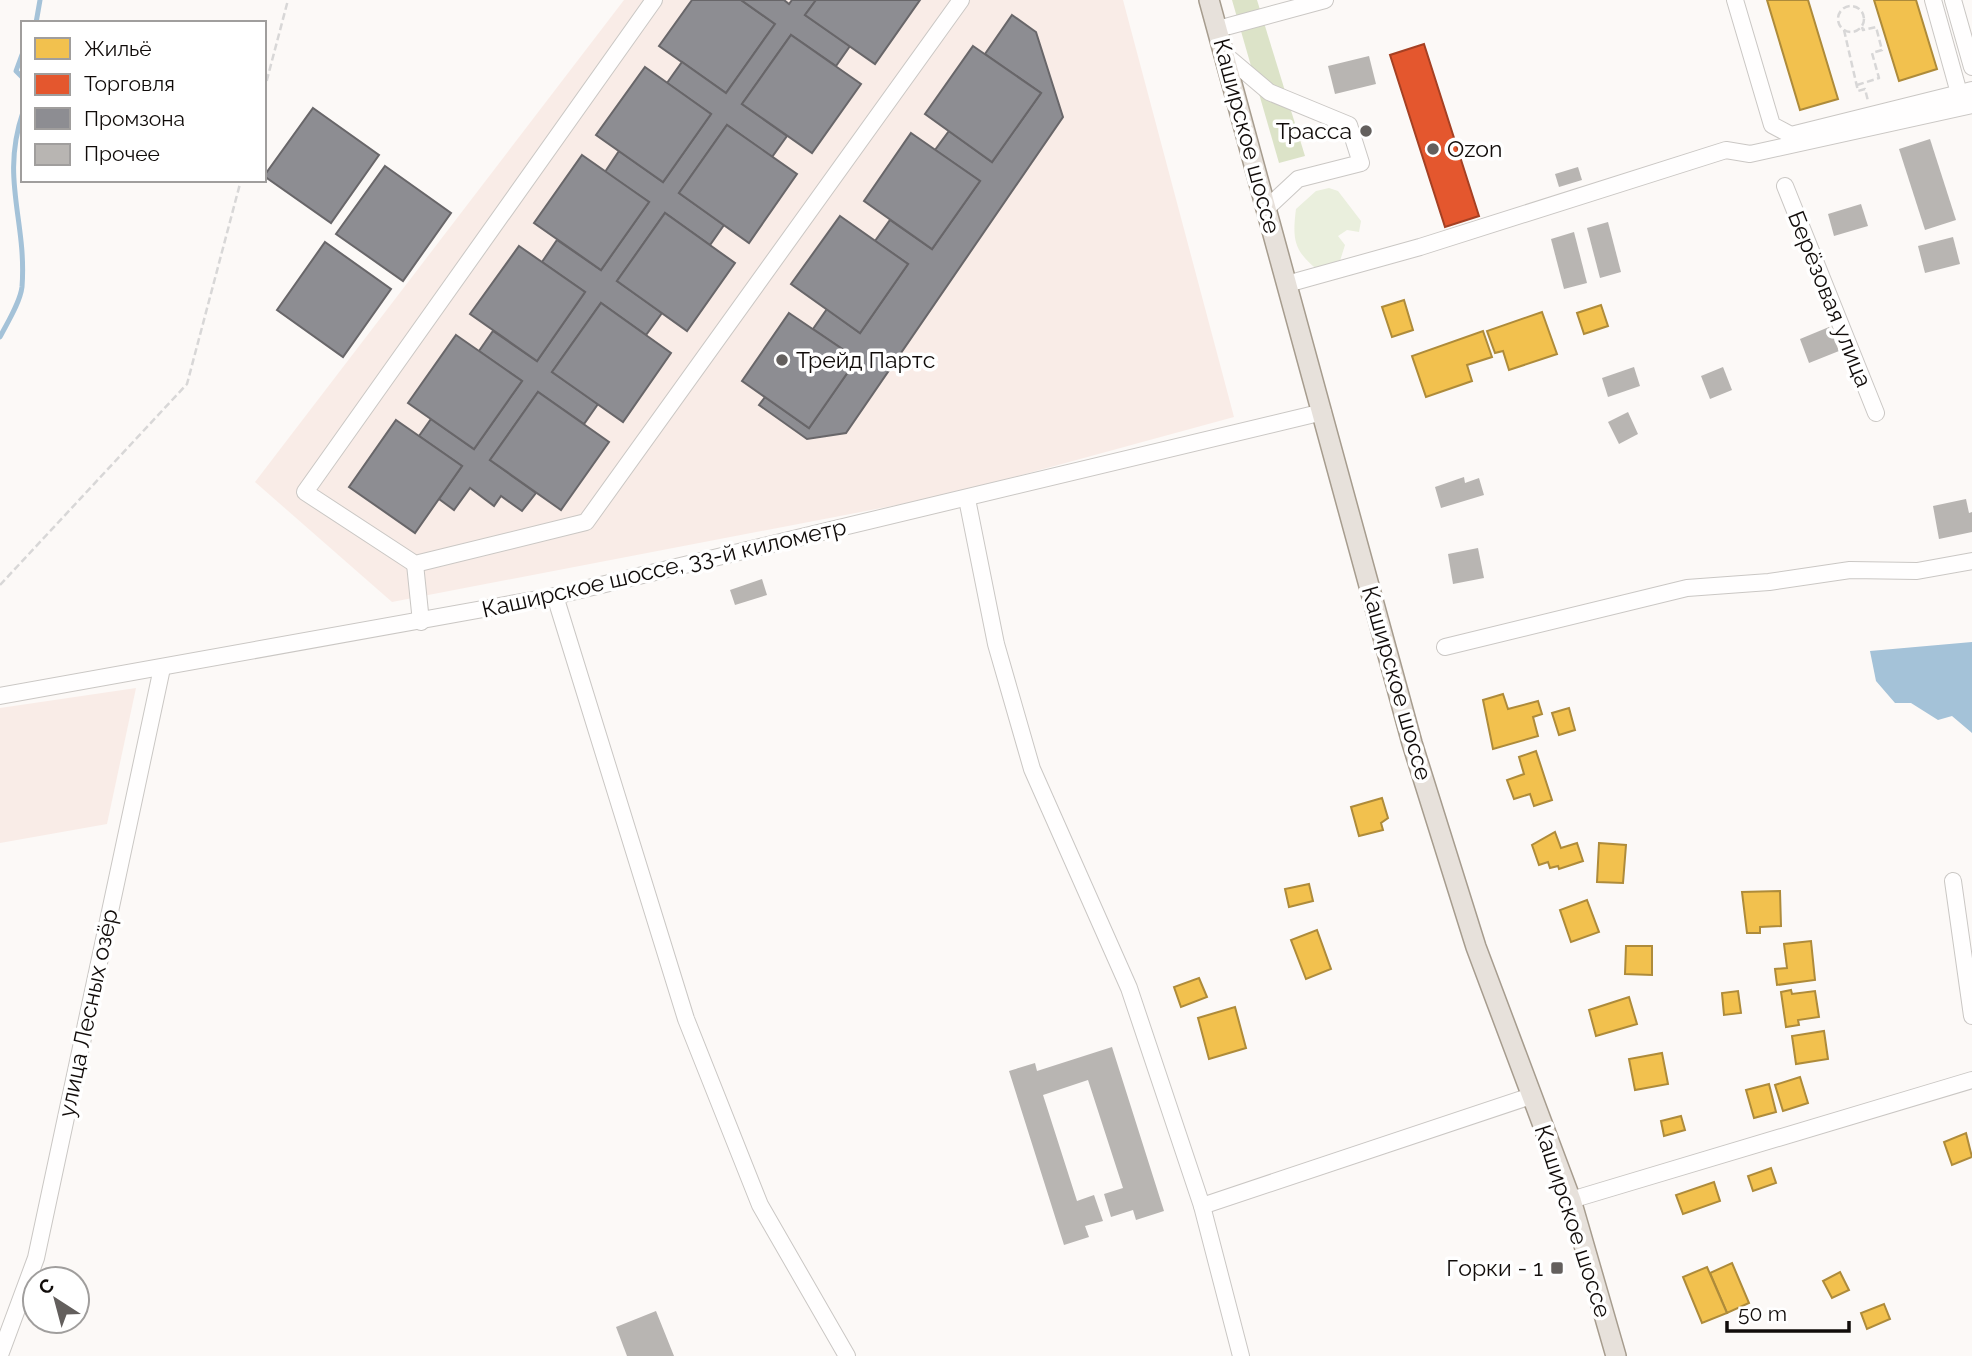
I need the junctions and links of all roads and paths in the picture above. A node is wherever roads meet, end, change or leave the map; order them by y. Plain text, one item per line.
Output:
1 (288, 0) edge
2 (654, 0) edge
3 (961, 0) edge
4 (1209, 0) edge
5 (1325, 0) edge
6 (1735, 0) edge
7 (1933, 0) edge
8 (1953, 0) edge
9 (1861, 27) junction
10 (1218, 29) junction
11 (1844, 30) junction
12 (1223, 53) junction
13 (1972, 66) edge
14 (266, 83) edge
15 (1857, 85) junction
16 (1966, 92) edge
17 (1972, 106) edge
18 (1872, 115) junction
19 (240, 182) edge
20 (1785, 186) dead end
21 (1267, 208) junction
22 (1287, 284) junction
23 (1323, 412) junction
24 (1876, 412) dead end
25 (967, 499) junction
26 (1972, 561) edge
27 (415, 564) junction
28 (0, 585) edge
29 (555, 596) junction
30 (421, 622) junction
31 (1445, 647) dead end
32 (162, 668) junction
33 (0, 696) edge
34 (1952, 881) dead end
35 (1972, 1016) edge
36 (1972, 1080) edge
37 (1531, 1096) junction
38 (1570, 1200) junction
39 (1202, 1206) junction
40 (0, 1355) edge
41 (847, 1356) edge
42 (1241, 1356) edge
43 (1616, 1356) edge

1 - 14 path
2 - 27 street
3 - 27 street
4 - 10 main road, Каширское шоссе
5 - 10 street
6 - 18 street
7 - 16 street
8 - 13 street
9 - 11 path
9 - 11 path
9 - 15 path
10 - 12 main road, Каширское шоссе
11 - 15 path
12 - 21 main road, Каширское шоссе
12 - 21 street
15 - 18 path
16 - 18 street
17 - 22 street
19 - 28 path
20 - 24 street, Берёзовая улица
21 - 22 main road, Каширское шоссе
22 - 23 main road, Каширское шоссе
23 - 25 street, Каширское шоссе, 33-й километр
23 - 37 main road, Каширское шоссе
25 - 29 street, Каширское шоссе, 33-й километр
25 - 39 street
26 - 31 street
27 - 30 street
29 - 30 street, Каширское шоссе, 33-й километр
29 - 41 street
30 - 32 street, Каширское шоссе, 33-й километр
32 - 33 street, Каширское шоссе, 33-й километр
32 - 40 street, улица Лесных озёр
34 - 35 street
36 - 38 street
37 - 38 main road, Каширское шоссе
37 - 39 street
38 - 43 main road, Каширское шоссе
39 - 42 street

